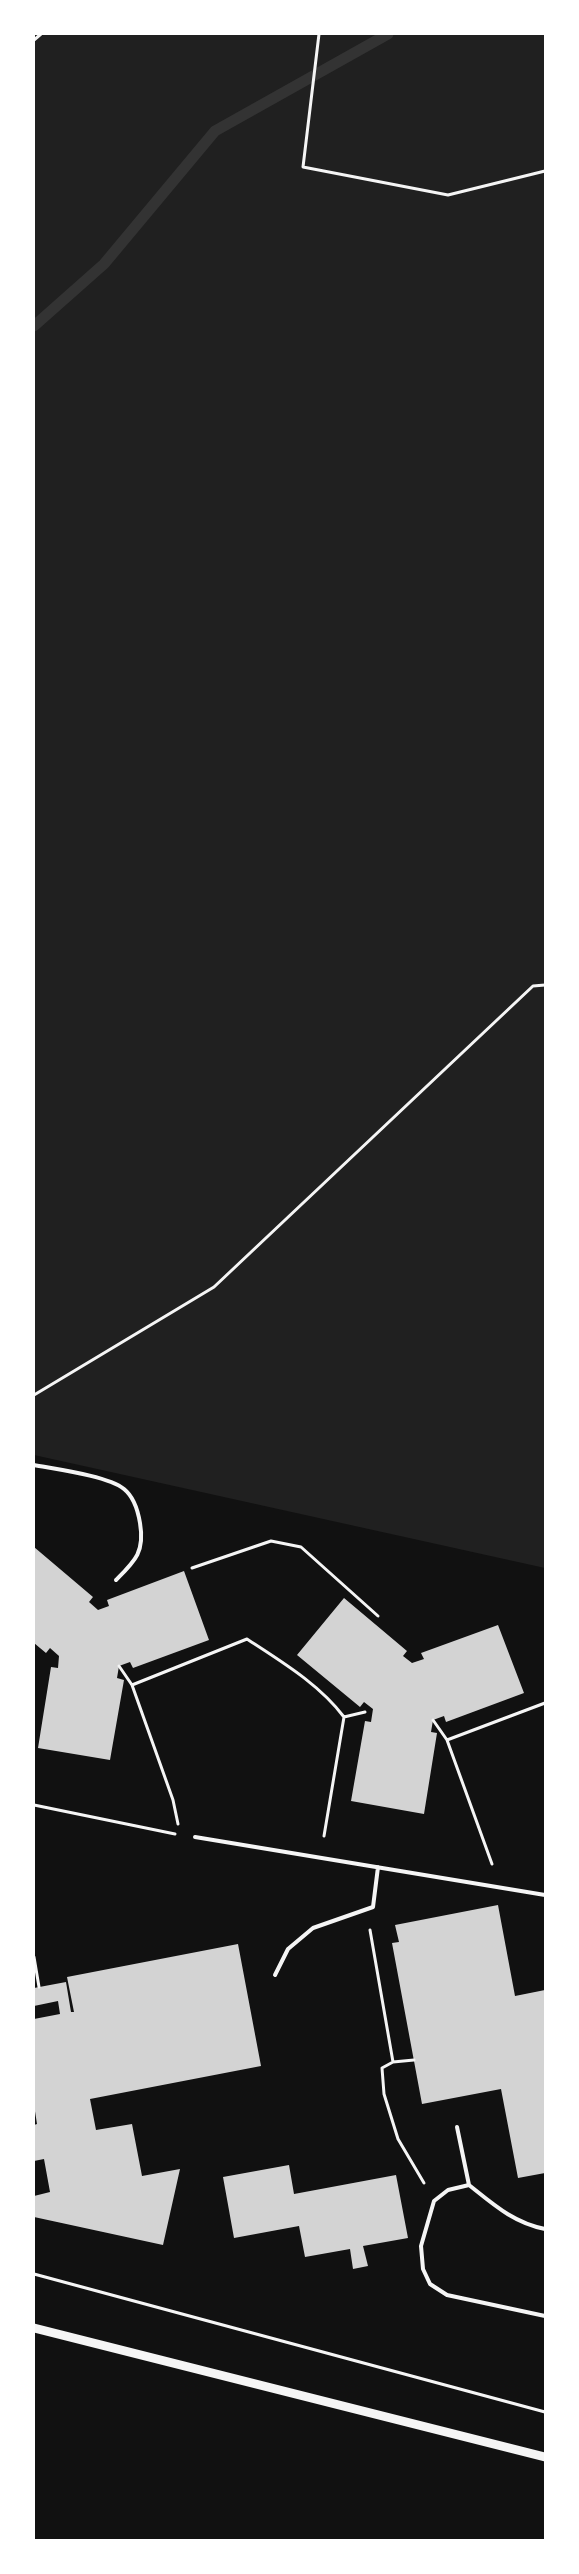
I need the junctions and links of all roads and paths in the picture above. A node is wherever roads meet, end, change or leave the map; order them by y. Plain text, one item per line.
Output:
1 (41, 34) edge
2 (319, 34) edge
3 (34, 40) edge
4 (545, 171) edge
5 (545, 985) edge
6 (34, 1395) edge
7 (34, 1464) edge
8 (192, 1568) dead end
9 (116, 1580) dead end
10 (378, 1616) dead end
11 (119, 1666) dead end
12 (132, 1685) junction
13 (545, 1703) edge
14 (365, 1712) dead end
15 (344, 1717) junction
16 (433, 1720) dead end
17 (447, 1740) junction
18 (34, 1805) edge
19 (195, 1837) dead end
20 (320, 1859) junction
21 (378, 1867) junction
22 (501, 1888) junction
23 (545, 1895) edge
24 (373, 1907) junction
25 (34, 1957) edge
26 (275, 1976) dead end
27 (39, 1987) dead end
28 (414, 2060) dead end
29 (393, 2062) junction
30 (457, 2127) dead end
31 (469, 2185) junction
32 (434, 2202) junction
33 (545, 2229) edge
34 (34, 2274) edge
35 (545, 2316) edge
36 (34, 2328) edge
37 (545, 2412) edge
38 (545, 2457) edge

1 - 3 path
2 - 4 path
5 - 6 path
7 - 9 lane
8 - 10 path
11 - 12 path
12 - 15 path
12 - 18 path
13 - 17 path
14 - 15 path
15 - 20 path
16 - 17 path
17 - 22 path
19 - 20 lane
20 - 21 lane
21 - 22 lane
21 - 24 lane
22 - 23 lane
24 - 26 lane
24 - 29 path
25 - 27 path
28 - 29 path
29 - 32 path
30 - 31 lane
31 - 32 lane
31 - 33 lane
32 - 35 lane
34 - 37 path
36 - 38 street

